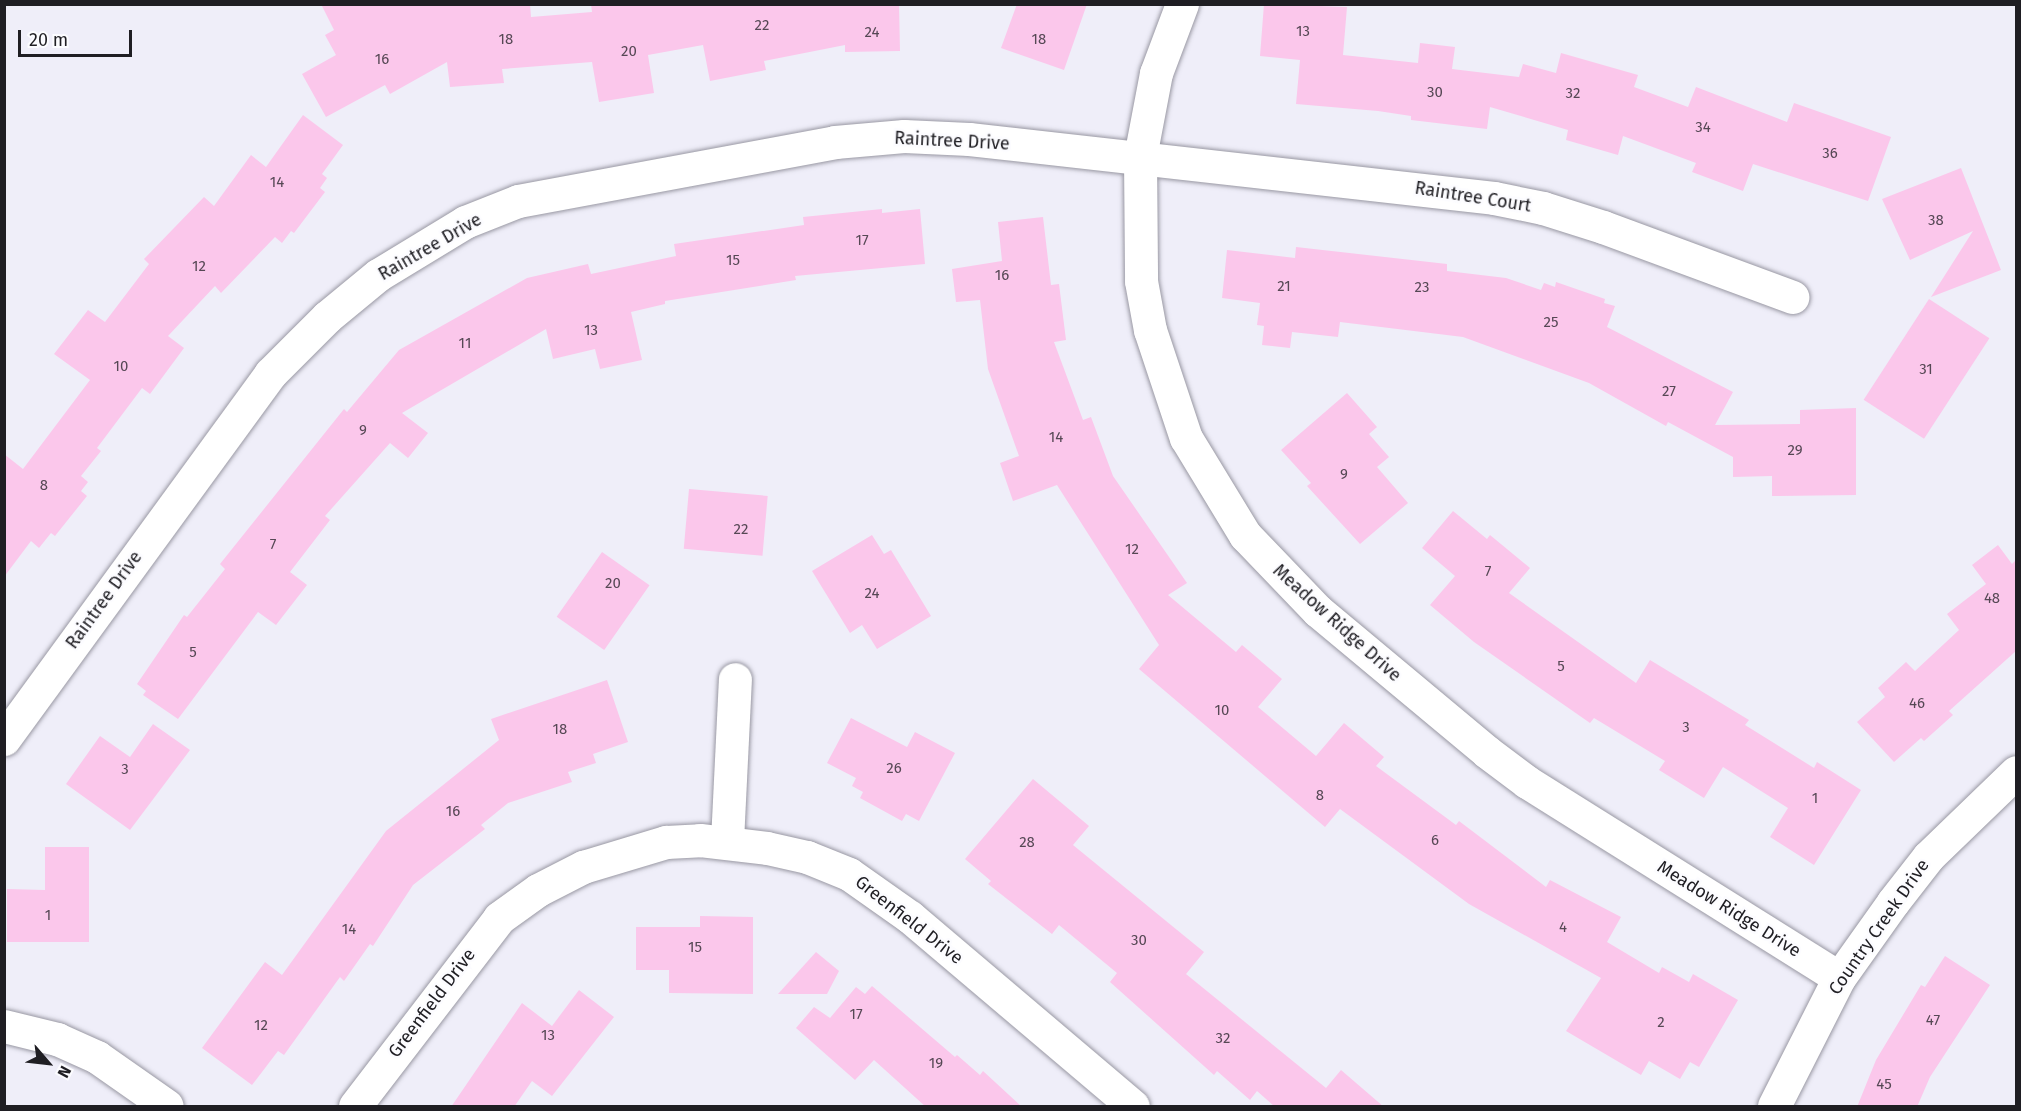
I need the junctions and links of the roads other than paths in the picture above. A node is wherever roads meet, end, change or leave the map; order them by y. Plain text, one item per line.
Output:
1 (1182, 4) edge
2 (1140, 157) junction
3 (1792, 297) dead end
4 (735, 679) dead end
5 (4, 739) edge
6 (2016, 772) edge
7 (727, 841) junction
8 (1839, 978) junction
9 (4, 1026) edge
10 (167, 1107) edge
11 (355, 1107) edge
12 (1132, 1107) edge
13 (1774, 1107) edge

1 - 2 street, Meadow Ridge Drive
2 - 3 street, Raintree Court
2 - 5 street, Raintree Drive
2 - 8 street, Meadow Ridge Drive
4 - 7 street
6 - 8 street, Country Creek Drive
7 - 11 street, Greenfield Drive
7 - 12 street, Greenfield Drive
8 - 13 street, Country Creek Drive
9 - 10 street

